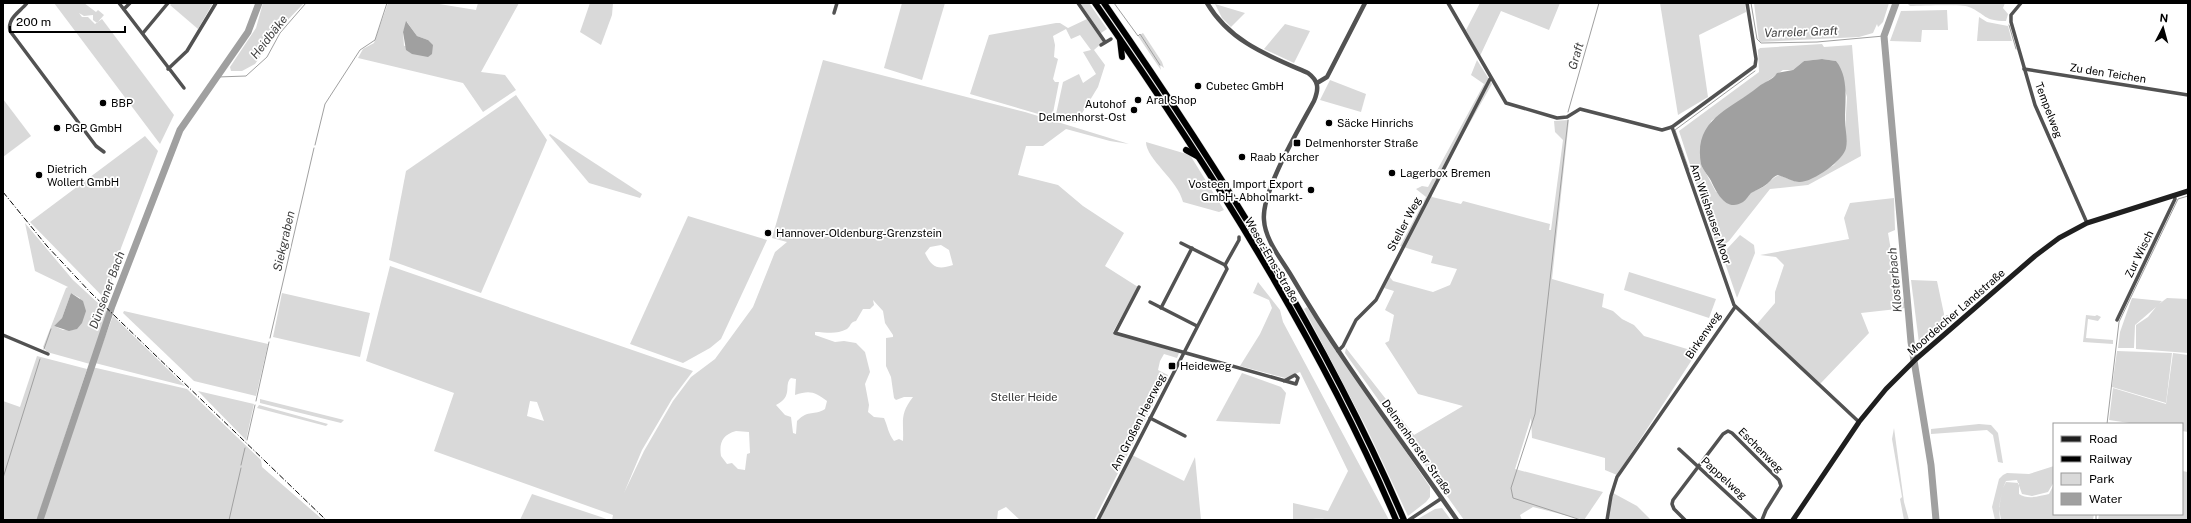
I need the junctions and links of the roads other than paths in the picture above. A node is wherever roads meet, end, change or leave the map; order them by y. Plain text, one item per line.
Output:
1 (27, 3) edge
2 (119, 3) edge
3 (130, 3) edge
4 (168, 3) edge
5 (216, 3) edge
6 (837, 3) edge
7 (1078, 3) edge
8 (1095, 3) edge
9 (1104, 3) edge
10 (1207, 3) edge
11 (1365, 3) edge
12 (1448, 3) edge
13 (1748, 3) edge
14 (2021, 3) edge
15 (124, 9) junction
16 (834, 13) dead end
17 (142, 33) junction
18 (1111, 39) dead end
19 (1120, 39) junction
20 (1105, 42) junction
21 (1101, 45) dead end
22 (1122, 57) dead end
23 (168, 69) junction
24 (2024, 69) junction
25 (1490, 79) junction
26 (1317, 83) junction
27 (184, 88) dead end
28 (2188, 95) edge
29 (1672, 127) junction
30 (1186, 150) dead end
31 (104, 152) dead end
32 (1198, 157) junction
33 (2188, 191) edge
34 (2174, 195) junction
35 (2088, 223) junction
36 (1239, 236) dead end
37 (1181, 243) dead end
38 (1192, 248) junction
39 (1226, 267) junction
40 (1139, 287) dead end
41 (1150, 302) dead end
42 (1735, 307) junction
43 (1161, 308) junction
44 (2117, 320) dead end
45 (1197, 326) junction
46 (3, 335) edge
47 (1338, 351) junction
48 (1184, 352) junction
49 (48, 354) dead end
50 (1284, 381) dead end
51 (1150, 418) junction
52 (1859, 422) junction
53 (1185, 436) dead end
54 (1679, 449) dead end
55 (1697, 467) junction
56 (1442, 498) junction
57 (1098, 520) edge
58 (1396, 520) edge
59 (1404, 520) edge
60 (1409, 520) edge
61 (1457, 520) edge
62 (1607, 520) edge
63 (1686, 520) edge
64 (1756, 520) edge
65 (1762, 520) edge
66 (1793, 520) edge

1 - 31 street
2 - 15 street
3 - 15 street
4 - 17 street
5 - 23 street
6 - 16 street
7 - 20 street
8 - 19 highway, Weser-Ems-Straße
9 - 59 highway, Weser-Ems-Straße
10 - 26 street
11 - 26 street
12 - 25 street
13 - 29 street
14 - 24 street, Tempelweg
15 - 17 street
17 - 23 street
18 - 20 street
19 - 22 highway
19 - 32 highway, Weser-Ems-Straße
20 - 21 street
23 - 27 street
24 - 28 street, Zu den Teichen
24 - 35 street, Tempelweg
25 - 29 street
25 - 47 street, Steller Weg
26 - 47 street, Delmenhorster Straße
29 - 42 street, Am Wilshauser Moor
30 - 32 highway
32 - 58 highway, Weser-Ems-Straße
33 - 34 main road, Moordeicher Landstraße
34 - 35 main road, Moordeicher Landstraße
34 - 44 street, Zur Wisch
35 - 52 main road, Moordeicher Landstraße
36 - 39 street, Am Großen Heerweg
37 - 38 street
38 - 39 street
38 - 43 street
39 - 45 street, Am Großen Heerweg
40 - 48 street
41 - 43 street
42 - 52 street, Birkenweg
42 - 62 street, Birkenweg
43 - 45 street
45 - 48 street, Am Großen Heerweg
46 - 49 street
47 - 56 street, Delmenhorster Straße
48 - 50 street
48 - 51 street, Am Großen Heerweg
51 - 53 street
51 - 57 street, Am Großen Heerweg
52 - 66 main road, Moordeicher Landstraße
54 - 55 street, Pappelweg
55 - 63 street, Eschenweg
55 - 64 street, Pappelweg
55 - 65 street, Eschenweg
56 - 60 street
56 - 61 street, Delmenhorster Straße

